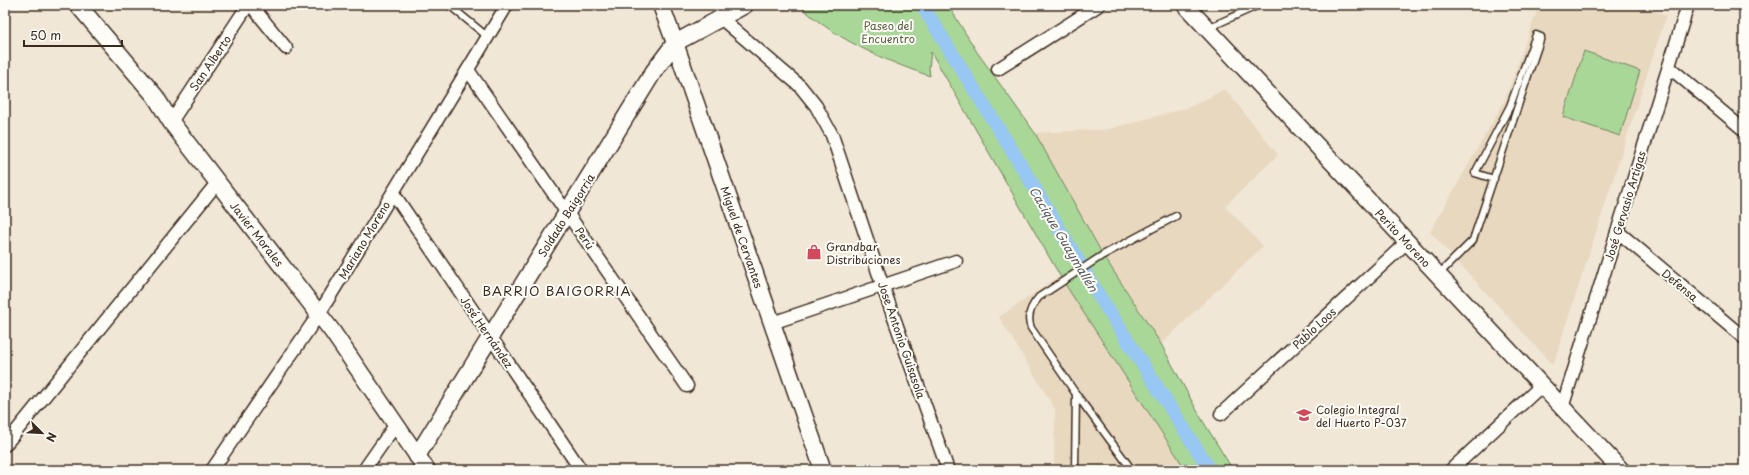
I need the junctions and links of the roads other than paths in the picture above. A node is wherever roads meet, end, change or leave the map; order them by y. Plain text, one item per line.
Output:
1 (78, 5) edge
2 (250, 5) edge
3 (449, 5) edge
4 (507, 5) edge
5 (661, 5) edge
6 (745, 5) edge
7 (1099, 5) edge
8 (1185, 5) edge
9 (1259, 5) edge
10 (1688, 5) edge
11 (722, 19) junction
12 (1206, 28) junction
13 (488, 37) junction
14 (675, 43) junction
15 (286, 48) dead end
16 (1669, 66) junction
17 (998, 69) dead end
18 (468, 70) junction
19 (171, 122) junction
20 (1744, 130) edge
21 (1494, 179) junction
22 (217, 183) junction
23 (393, 193) junction
24 (567, 212) junction
25 (1176, 216) dead end
26 (1617, 231) junction
27 (1407, 242) junction
28 (956, 261) dead end
29 (1438, 275) junction
30 (883, 287) junction
31 (319, 314) junction
32 (772, 323) junction
33 (490, 337) junction
34 (1744, 338) edge
35 (687, 386) dead end
36 (1541, 386) junction
37 (1076, 394) junction
38 (1562, 408) junction
39 (1221, 414) dead end
40 (396, 424) junction
41 (5, 445) edge
42 (418, 456) junction
43 (212, 470) edge
44 (364, 470) edge
45 (427, 470) edge
46 (581, 470) edge
47 (823, 470) edge
48 (948, 470) edge
49 (1075, 470) edge
50 (1132, 470) edge
51 (1451, 470) edge
52 (1622, 470) edge

1 - 19 main road, Javier Morales
2 - 15 street
2 - 19 street, San Alberto
3 - 13 lane
4 - 13 street, Mariano Moreno
5 - 14 main road, Miguel de Cervantes
6 - 11 main road, Soldado Baigorria
7 - 17 street
8 - 12 main road, Perito Moreno
9 - 12 lane
10 - 16 street, José Gervasio Artigas
11 - 14 main road, Soldado Baigorria
11 - 30 street, Jose Antonio Guisasola
12 - 27 main road, Perito Moreno
13 - 18 street, Mariano Moreno
14 - 24 main road, Soldado Baigorria
14 - 32 main road, Miguel de Cervantes
16 - 20 street
16 - 26 street, José Gervasio Artigas
18 - 23 street, Mariano Moreno
18 - 24 street, Perú
19 - 22 main road, Javier Morales
21 - 21 lane
21 - 29 lane
22 - 31 main road, Javier Morales
22 - 41 street
23 - 31 street, Mariano Moreno
23 - 33 street, José Hernández
24 - 33 main road, Soldado Baigorria
24 - 35 street, Perú
25 - 37 lane
26 - 34 street, Defensa
26 - 38 street, José Gervasio Artigas
27 - 29 main road, Perito Moreno
27 - 39 street, Pablo Loos
28 - 30 street
29 - 36 main road, Perito Moreno
30 - 32 street
30 - 48 street, Jose Antonio Guisasola
31 - 40 main road, Javier Morales
31 - 43 street, Mariano Moreno
32 - 47 main road, Miguel de Cervantes
33 - 42 main road, Soldado Baigorria
33 - 46 street, José Hernández
36 - 38 main road, Perito Moreno
36 - 51 street
37 - 49 lane
37 - 50 lane
38 - 52 main road, Perito Moreno
40 - 42 main road, Javier Morales
40 - 44 street
42 - 45 main road, Javier Morales

